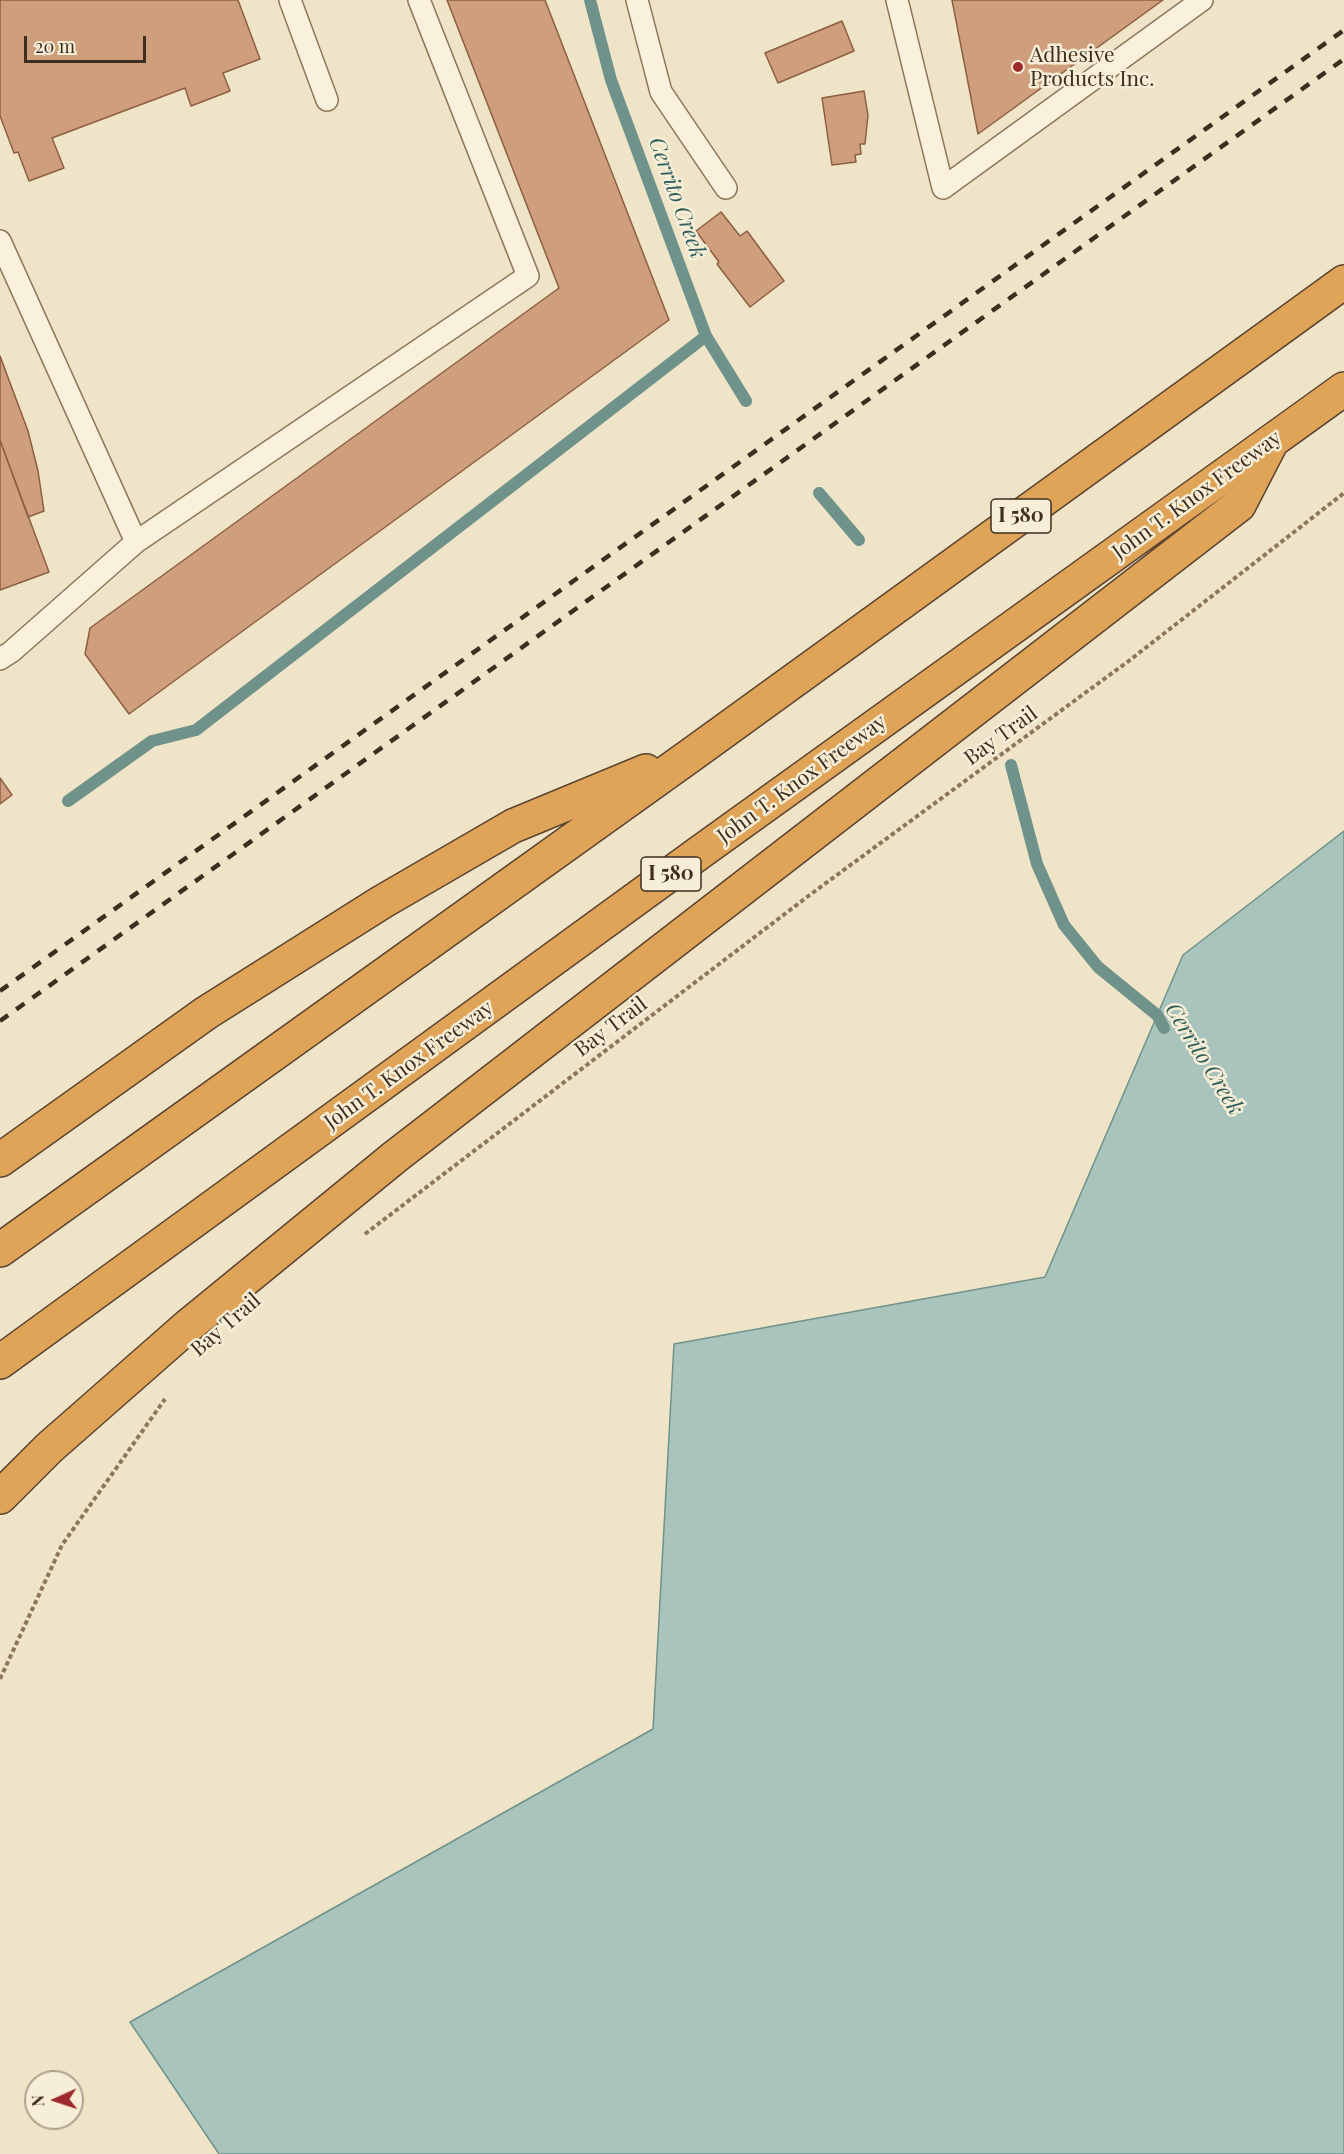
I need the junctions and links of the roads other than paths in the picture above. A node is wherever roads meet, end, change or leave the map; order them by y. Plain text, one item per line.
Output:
1 (290, 0) edge
2 (419, 0) edge
3 (637, 0) edge
4 (897, 0) edge
5 (1202, 0) edge
6 (327, 100) dead end
7 (726, 188) dead end
8 (0, 241) edge
9 (1344, 282) edge
10 (1344, 389) edge
11 (1272, 441) junction
12 (136, 542) junction
13 (0, 659) edge
14 (698, 750) junction
15 (0, 1160) edge
16 (0, 1250) edge
17 (0, 1362) edge
18 (0, 1497) edge

1 - 6 lane
2 - 12 lane
3 - 7 lane
4 - 5 lane
8 - 12 lane
9 - 14 highway, I 580
10 - 11 highway, John T. Knox Freeway / I 580
11 - 17 highway, John T. Knox Freeway / I 580
11 - 18 highway
12 - 13 lane
14 - 15 highway
14 - 16 highway, I 580

